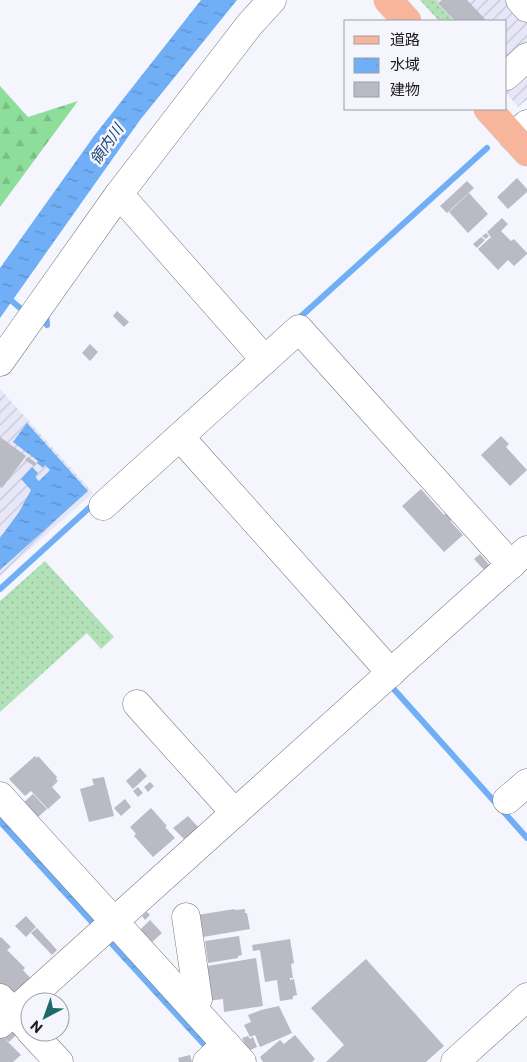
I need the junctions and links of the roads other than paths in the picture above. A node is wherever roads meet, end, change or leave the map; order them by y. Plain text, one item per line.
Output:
1 (272, 0) edge
2 (388, 0) edge
3 (520, 0) edge
4 (527, 8) edge
5 (406, 20) edge
6 (527, 57) edge
7 (507, 75) edge
8 (489, 110) edge
9 (522, 138) edge
10 (119, 194) junction
11 (266, 360) junction
12 (0, 362) edge
13 (180, 437) junction
14 (103, 506) dead end
15 (519, 558) edge
16 (391, 673) junction
17 (137, 704) dead end
18 (0, 796) edge
19 (235, 813) junction
20 (186, 917) dead end
21 (107, 928) junction
22 (527, 997) edge
23 (190, 1005) junction
24 (15, 1019) edge
25 (221, 1055) edge
26 (59, 1062) edge
27 (455, 1062) edge

1 - 10 street
2 - 5 main road
3 - 4 street
6 - 7 street
8 - 9 main road
10 - 11 street
10 - 12 street
11 - 13 street
11 - 15 street
13 - 14 street
13 - 16 street
15 - 16 street
16 - 19 street
17 - 19 street
18 - 21 street
19 - 21 street
20 - 23 street
21 - 23 street
21 - 24 street
22 - 27 street
23 - 25 street
24 - 26 street

